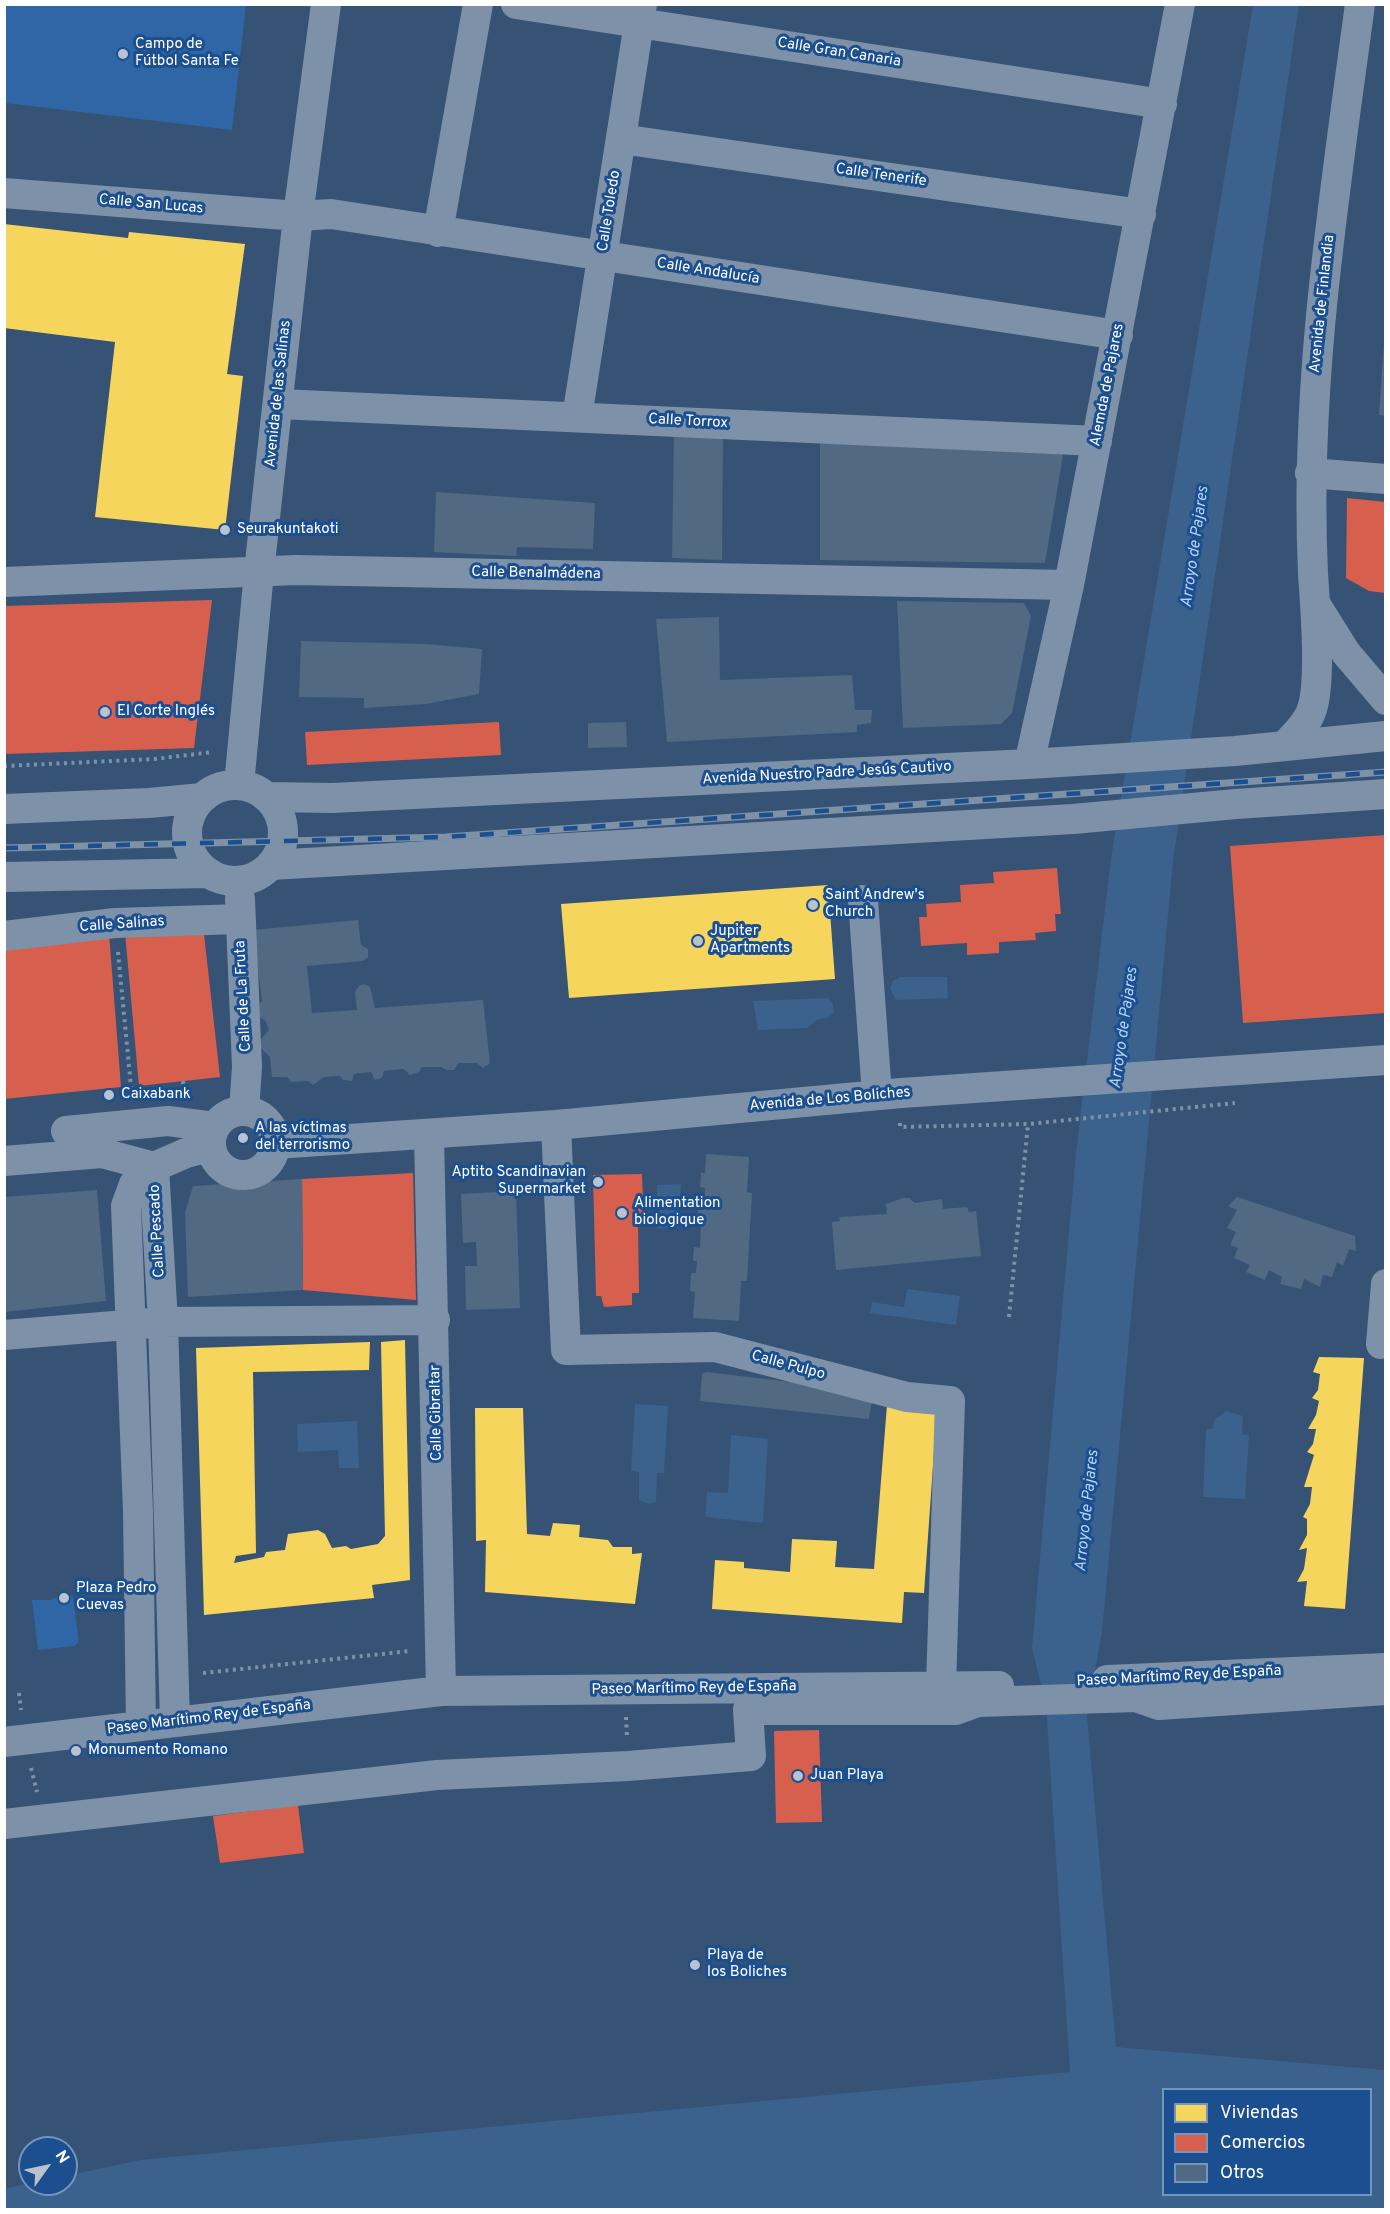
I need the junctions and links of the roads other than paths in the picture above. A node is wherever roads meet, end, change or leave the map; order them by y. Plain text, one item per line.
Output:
1 (326, 4) edge
2 (478, 4) edge
3 (516, 4) edge
4 (1180, 4) edge
5 (1360, 4) edge
6 (640, 13) edge
7 (1162, 104) junction
8 (621, 139) junction
9 (4, 193) edge
10 (1141, 214) junction
11 (298, 216) junction
12 (438, 232) junction
13 (602, 256) junction
14 (1118, 335) junction
15 (279, 404) junction
16 (577, 417) junction
17 (1097, 441) junction
18 (1310, 473) junction
19 (1386, 479) edge
20 (259, 572) junction
21 (4, 582) edge
22 (1069, 585) junction
23 (1316, 605) junction
24 (1386, 700) edge
25 (1386, 736) edge
26 (1286, 744) junction
27 (1029, 764) junction
28 (239, 784) junction
29 (1386, 794) edge
30 (267, 797) junction
31 (202, 798) junction
32 (4, 808) edge
33 (271, 865) junction
34 (209, 873) junction
35 (4, 877) edge
36 (239, 881) junction
37 (863, 900) dead end
38 (240, 919) junction
39 (4, 936) edge
40 (1386, 1060) edge
41 (889, 1094) junction
42 (244, 1111) junction
43 (556, 1125) junction
44 (66, 1131) dead end
45 (429, 1135) junction
46 (213, 1137) junction
47 (275, 1144) junction
48 (4, 1161) edge
49 (154, 1167) junction
50 (1386, 1284) edge
51 (435, 1320) junction
52 (163, 1322) junction
53 (131, 1324) junction
54 (4, 1335) edge
55 (1381, 1344) dead end
56 (1386, 1668) edge
57 (941, 1686) junction
58 (1136, 1688) junction
59 (1386, 1690) edge
60 (441, 1691) junction
61 (977, 1694) junction
62 (175, 1721) junction
63 (141, 1726) junction
64 (4, 1742) edge
65 (4, 1824) edge

1 - 11 street, Avenida de las Salinas
2 - 12 street
3 - 6 street, Calle Gran Canaria
4 - 7 street, Alemda de Pajares
5 - 18 street, Avenida de Finlandia
6 - 7 street, Calle Gran Canaria
6 - 8 street, Calle Toledo
7 - 10 street, Alemda de Pajares
8 - 10 street, Calle Tenerife
8 - 13 street, Calle Toledo
9 - 11 street, Calle San Lucas
10 - 14 street, Alemda de Pajares
11 - 12 street, Calle Andalucía
11 - 15 street, Avenida de las Salinas
12 - 13 street, Calle Andalucía
13 - 14 street, Calle Andalucía
13 - 16 street, Calle Toledo
14 - 17 street, Alemda de Pajares
15 - 16 street, Calle Torrox
15 - 20 street, Avenida de las Salinas
16 - 17 street, Calle Torrox
17 - 22 street, Alemda de Pajares
18 - 19 street
18 - 23 street, Avenida de Finlandia
20 - 21 street, Calle Benalmádena
20 - 22 street, Calle Benalmádena
20 - 28 street, Avenida de las Salinas
22 - 27 street, Alemda de Pajares
23 - 24 street, Avenida de Finlandia
23 - 26 street, Avenida de Finlandia
25 - 26 street, Avenida Nuestro Padre Jesús Cautivo
26 - 27 street, Avenida Nuestro Padre Jesús Cautivo
27 - 30 street, Avenida Nuestro Padre Jesús Cautivo
28 - 30 street
28 - 31 street
29 - 33 street
30 - 33 street
31 - 32 street
31 - 34 street
33 - 36 street
34 - 35 street
34 - 36 street
36 - 38 street, Calle de La Fruta
37 - 41 street
38 - 39 street, Calle Salinas
38 - 42 street, Calle de La Fruta
40 - 41 street, Avenida de Los Boliches
41 - 43 street, Avenida de Los Boliches
42 - 46 street
42 - 47 street
43 - 45 street, Avenida de Los Boliches
43 - 57 street, Calle Pulpo
44 - 46 street
45 - 47 street, Avenida de Los Boliches
45 - 51 street, Calle Gibraltar
46 - 47 street
46 - 49 street
48 - 49 street
49 - 52 street, Calle Pescado
49 - 53 street, Calle Pescado
50 - 55 street
51 - 52 street
51 - 60 street, Calle Gibraltar
52 - 53 street
52 - 62 street, Calle Pescado
53 - 54 street
53 - 63 street, Calle Pescado
56 - 58 street, Paseo Marítimo Rey de España
57 - 60 street, Paseo Marítimo Rey de España
57 - 61 street, Paseo Marítimo Rey de España
58 - 59 street
58 - 61 street, Paseo Marítimo Rey de España
60 - 62 street, Paseo Marítimo Rey de España
61 - 65 street
62 - 63 street, Paseo Marítimo Rey de España
63 - 64 street, Paseo Marítimo Rey de España

